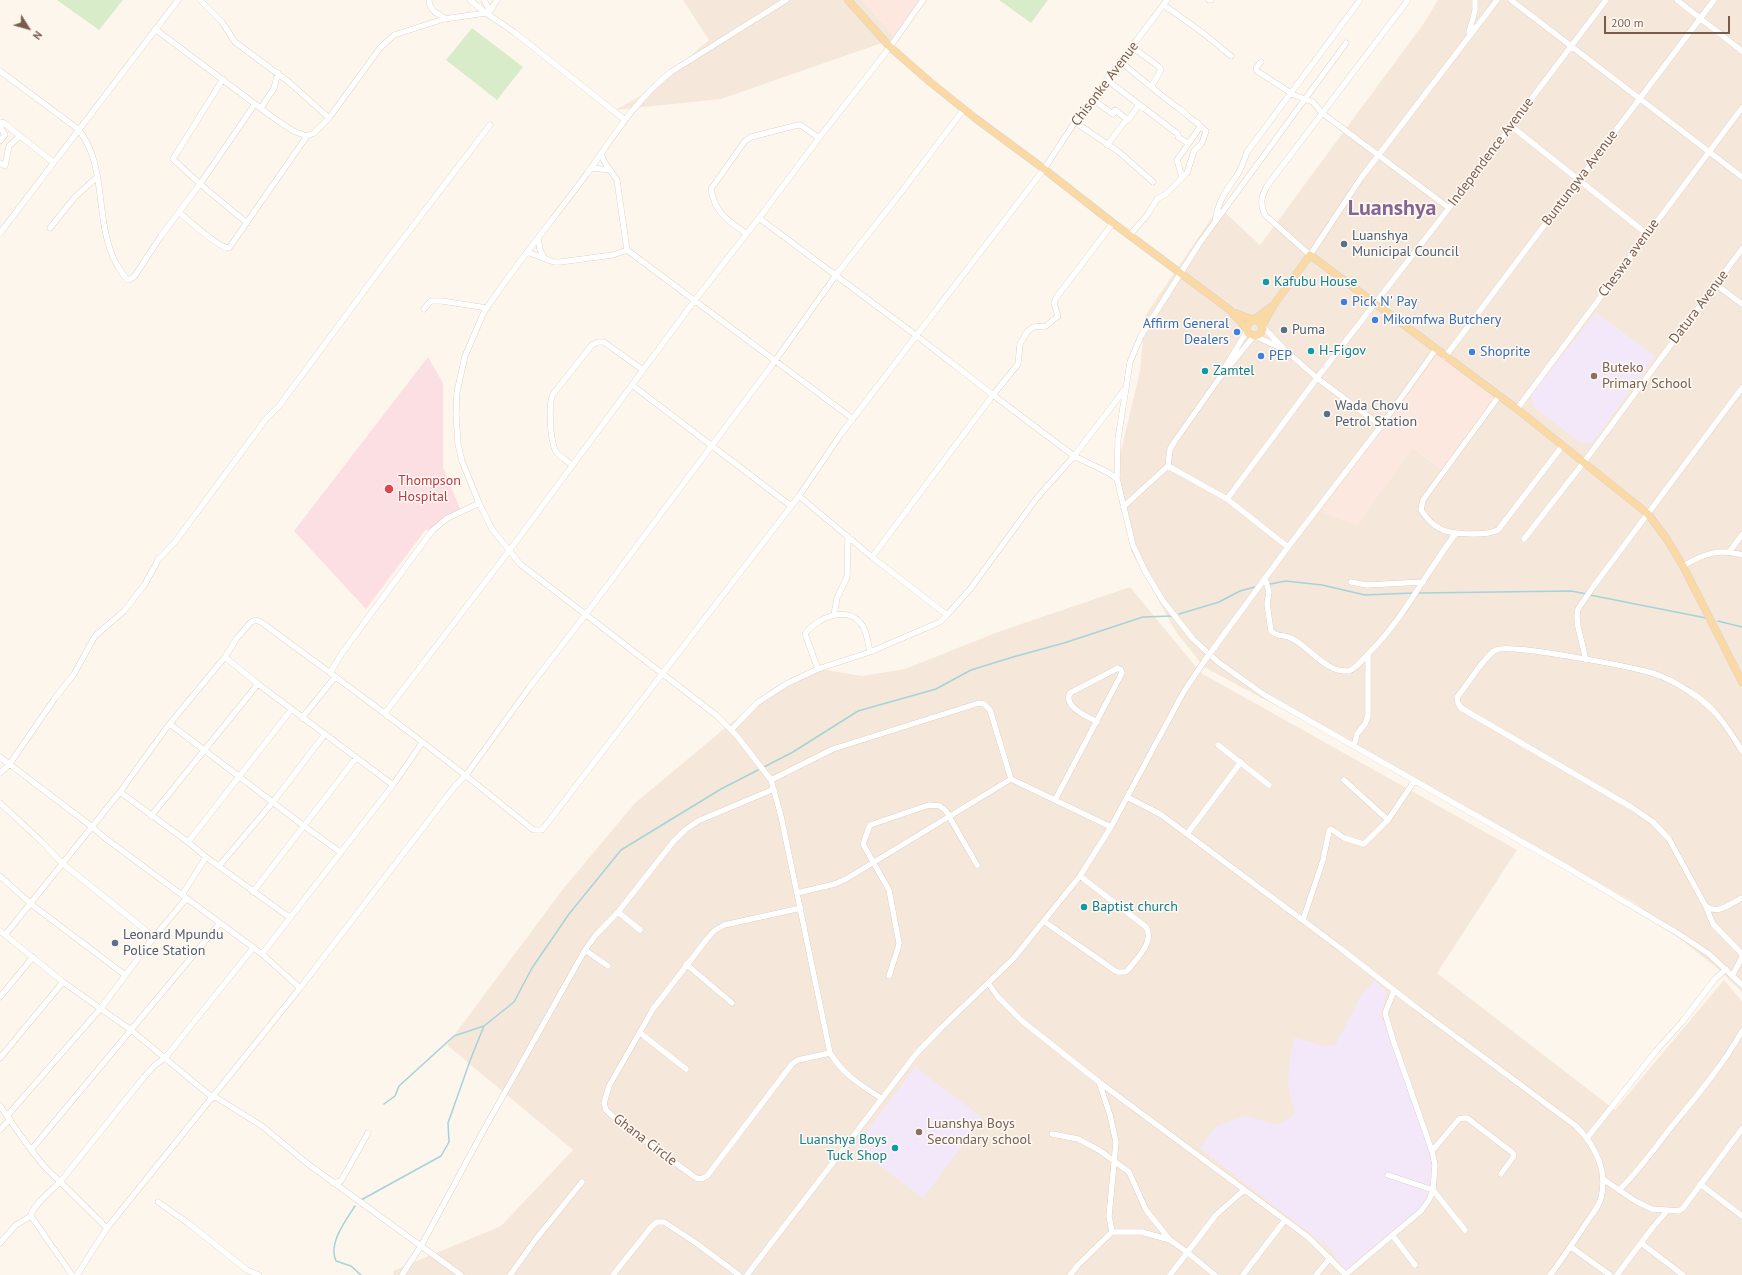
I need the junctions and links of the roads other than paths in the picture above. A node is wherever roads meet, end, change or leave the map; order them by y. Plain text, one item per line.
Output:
1 (178, 0) edge
2 (200, 0) edge
3 (429, 0) edge
4 (470, 0) edge
5 (484, 0) edge
6 (498, 0) edge
7 (785, 0) edge
8 (848, 0) edge
9 (924, 0) edge
10 (1360, 0) edge
11 (1408, 0) edge
12 (1475, 0) edge
13 (1497, 0) edge
14 (1512, 0) edge
15 (1606, 0) edge
16 (1677, 0) edge
17 (1714, 0) edge
18 (1165, 2) edge
19 (488, 12) junction
20 (1701, 18) junction
21 (447, 19) junction
22 (155, 29) junction
23 (1467, 38) junction
24 (1346, 43) dead end
25 (890, 47) junction
26 (1132, 47) junction
27 (1571, 47) junction
28 (1742, 51) edge
29 (1231, 56) dead end
30 (1120, 61) junction
31 (1260, 62) dead end
32 (0, 71) edge
33 (278, 73) junction
34 (223, 79) junction
35 (1107, 80) junction
36 (1150, 87) junction
37 (1291, 93) junction
38 (1092, 99) junction
39 (1305, 99) junction
40 (1639, 99) junction
41 (255, 104) junction
42 (261, 108) junction
43 (1742, 108) edge
44 (964, 110) junction
45 (1151, 113) junction
46 (1322, 113) junction
47 (329, 118) junction
48 (1127, 119) junction
49 (625, 120) junction
50 (0, 122) edge
51 (1075, 122) junction
52 (490, 125) dead end
53 (0, 126) edge
54 (1511, 126) junction
55 (1200, 127) junction
56 (78, 129) junction
57 (4, 135) junction
58 (20, 136) junction
59 (307, 136) junction
60 (819, 138) junction
61 (0, 141) edge
62 (1190, 142) junction
63 (12, 143) junction
64 (1107, 144) junction
65 (1197, 148) junction
66 (1709, 152) junction
67 (601, 154) junction
68 (1379, 154) junction
69 (53, 162) junction
70 (0, 164) edge
71 (591, 168) junction
72 (1044, 168) junction
73 (610, 170) junction
74 (1742, 176) edge
75 (98, 177) junction
76 (1182, 177) junction
77 (1579, 179) junction
78 (1153, 182) dead end
79 (200, 184) junction
80 (1449, 208) junction
81 (179, 212) junction
82 (759, 218) junction
83 (0, 221) edge
84 (247, 223) junction
85 (1113, 223) junction
86 (1215, 223) junction
87 (5, 225) junction
88 (50, 228) dead end
89 (0, 233) edge
90 (747, 234) junction
91 (1647, 234) junction
92 (1130, 235) junction
93 (538, 238) junction
94 (1742, 249) edge
95 (627, 250) junction
96 (527, 252) junction
97 (1310, 255) junction
98 (545, 258) junction
99 (1180, 273) junction
100 (836, 275) junction
101 (1715, 284) junction
102 (695, 300) junction
103 (1376, 304) junction
104 (1742, 304) edge
105 (1273, 306) junction
106 (487, 308) junction
107 (424, 309) dead end
108 (1230, 310) junction
109 (1253, 320) junction
110 (1262, 326) junction
111 (1247, 329) junction
112 (917, 336) junction
113 (1255, 336) junction
114 (1436, 349) junction
115 (1284, 350) junction
116 (1446, 357) junction
117 (775, 361) junction
118 (643, 370) junction
119 (1317, 378) junction
120 (1218, 380) junction
121 (632, 385) junction
122 (1126, 388) junction
123 (1742, 388) edge
124 (993, 395) junction
125 (1499, 396) junction
126 (1516, 409) junction
127 (853, 419) junction
128 (1381, 426) junction
129 (1563, 445) junction
130 (712, 446) junction
131 (1074, 456) junction
132 (1584, 462) junction
133 (572, 465) junction
134 (1168, 466) junction
135 (1117, 479) junction
136 (799, 496) junction
137 (1227, 499) junction
138 (479, 503) junction
139 (791, 506) junction
140 (1123, 506) junction
141 (1648, 514) junction
142 (1456, 533) junction
143 (1742, 535) edge
144 (848, 536) junction
145 (1524, 539) dead end
146 (1288, 547) junction
147 (509, 551) junction
148 (1730, 551) junction
149 (1742, 555) edge
150 (872, 557) junction
151 (1684, 566) junction
152 (1265, 578) junction
153 (1351, 582) dead end
154 (1423, 582) junction
155 (586, 614) junction
156 (834, 615) junction
157 (948, 615) junction
158 (870, 652) junction
159 (1368, 654) junction
160 (225, 657) junction
161 (1586, 660) junction
162 (818, 669) junction
163 (330, 673) junction
164 (663, 673) junction
165 (335, 678) junction
166 (1742, 682) edge
167 (258, 684) junction
168 (291, 710) junction
169 (387, 716) junction
170 (302, 718) junction
171 (1097, 722) junction
172 (170, 724) junction
173 (731, 730) junction
174 (325, 734) junction
175 (422, 743) junction
176 (1218, 745) dead end
177 (1354, 746) junction
178 (1742, 751) edge
179 (205, 752) junction
180 (0, 757) edge
181 (356, 758) junction
182 (1241, 762) junction
183 (9, 765) junction
184 (0, 773) edge
185 (466, 775) junction
186 (238, 776) junction
187 (1011, 779) junction
188 (770, 780) junction
189 (1344, 780) dead end
190 (1418, 782) junction
191 (393, 785) junction
192 (1269, 785) dead end
193 (774, 789) junction
194 (120, 792) junction
195 (1127, 797) junction
196 (1056, 800) junction
197 (273, 802) junction
198 (0, 803) edge
199 (152, 816) junction
200 (949, 817) junction
201 (1388, 820) junction
202 (91, 826) junction
203 (304, 826) junction
204 (1111, 827) junction
205 (1187, 834) junction
206 (188, 842) junction
207 (340, 852) junction
208 (206, 857) junction
209 (62, 863) junction
210 (873, 863) junction
211 (977, 865) dead end
212 (219, 866) junction
213 (0, 876) edge
214 (1080, 876) junction
215 (253, 892) junction
216 (797, 893) junction
217 (184, 897) junction
218 (1742, 898) edge
219 (31, 904) junction
220 (1705, 905) junction
221 (800, 908) junction
222 (618, 912) junction
223 (289, 917) junction
224 (1303, 920) junction
225 (1045, 922) junction
226 (220, 923) junction
227 (640, 930) dead end
228 (0, 931) edge
229 (5, 935) junction
230 (154, 937) junction
231 (253, 948) junction
232 (585, 950) junction
233 (262, 954) junction
234 (33, 957) junction
235 (686, 964) junction
236 (608, 966) dead end
237 (1726, 969) junction
238 (125, 975) junction
239 (888, 976) dead end
240 (1732, 976) junction
241 (63, 982) junction
242 (988, 983) junction
243 (1742, 985) edge
244 (300, 988) junction
245 (1394, 991) junction
246 (0, 997) edge
247 (732, 1003) dead end
248 (101, 1008) junction
249 (131, 1030) junction
250 (1742, 1031) edge
251 (640, 1033) junction
252 (830, 1053) junction
253 (0, 1058) edge
254 (165, 1058) junction
255 (686, 1069) dead end
256 (1099, 1082) junction
257 (213, 1097) junction
258 (881, 1098) junction
259 (0, 1106) edge
260 (8, 1118) junction
261 (1742, 1129) edge
262 (0, 1130) edge
263 (368, 1133) dead end
264 (1052, 1134) dead end
265 (1587, 1138) junction
266 (31, 1150) junction
267 (1432, 1150) junction
268 (1114, 1160) junction
269 (1501, 1174) dead end
270 (1388, 1175) dead end
271 (1603, 1179) junction
272 (60, 1182) junction
273 (582, 1182) dead end
274 (333, 1183) junction
275 (1700, 1184) junction
276 (1244, 1190) junction
277 (1433, 1190) junction
278 (1619, 1190) junction
279 (158, 1202) dead end
280 (1667, 1211) junction
281 (31, 1216) junction
282 (1742, 1216) edge
283 (1285, 1220) junction
284 (107, 1228) junction
285 (1465, 1230) dead end
286 (1112, 1232) junction
287 (1393, 1236) junction
288 (1170, 1240) junction
289 (0, 1243) edge
290 (1641, 1243) junction
291 (421, 1246) junction
292 (1571, 1247) junction
293 (1187, 1252) junction
294 (1330, 1258) junction
295 (1416, 1265) dead end
296 (72, 1275) edge
297 (77, 1275) edge
298 (259, 1275) edge
299 (402, 1275) edge
300 (461, 1275) edge
301 (510, 1275) edge
302 (613, 1275) edge
303 (739, 1275) edge
304 (747, 1275) edge
305 (1070, 1275) edge
306 (1170, 1275) edge
307 (1215, 1275) edge
308 (1243, 1275) edge
309 (1316, 1275) edge
310 (1345, 1275) edge
311 (1550, 1275) edge
312 (1610, 1275) edge
313 (1617, 1275) edge
314 (1683, 1275) edge

1 - 22 street
2 - 33 street
3 - 21 street
4 - 19 street
5 - 19 street
6 - 19 street
7 - 49 street
8 - 25 main road
9 - 25 street
10 - 37 street
11 - 46 street
12 - 23 street
13 - 23 street
14 - 27 street
15 - 27 street, Independence Avenue
16 - 20 street
17 - 20 street, Buntungwa Avenue
18 - 26 street, Chisonke Avenue
18 - 29 street
19 - 21 street
19 - 49 street
20 - 28 street
20 - 40 street, Buntungwa Avenue
21 - 47 street
22 - 34 street
22 - 56 street
23 - 68 street
24 - 39 street
25 - 44 main road
25 - 60 street
26 - 30 street, Chisonke Avenue
26 - 36 street
27 - 40 street
27 - 54 street, Independence Avenue
30 - 35 street, Chisonke Avenue
30 - 36 street
31 - 37 street
32 - 56 street
33 - 42 street
33 - 47 street
34 - 41 street
34 - 79 street
35 - 38 street, Chisonke Avenue
35 - 45 street
36 - 55 street
37 - 39 street
37 - 86 street
38 - 48 street
38 - 51 street, Chisonke Avenue
39 - 46 street
39 - 86 street
40 - 66 street
40 - 77 street, Buntungwa Avenue
41 - 42 street
41 - 79 street
42 - 59 street
43 - 66 street, Cheswa avenue
44 - 72 main road
44 - 100 street
45 - 48 street
45 - 62 street
46 - 68 street
46 - 97 street
47 - 59 street
48 - 64 street
49 - 67 street
50 - 58 street
51 - 64 street
51 - 72 street, Chisonke Avenue
52 - 183 street
53 - 57 street
54 - 77 street
54 - 80 street, Independence Avenue
55 - 62 street
55 - 65 street
56 - 69 street
56 - 75 street
57 - 61 street
57 - 63 street
58 - 63 street
58 - 69 street
59 - 84 street
60 - 82 street
60 - 90 street
62 - 65 street
62 - 76 street
63 - 70 street
64 - 78 street
65 - 76 street
66 - 74 street
66 - 91 street, Cheswa avenue
67 - 71 street
67 - 73 street
68 - 80 street
68 - 97 street
69 - 87 street
71 - 73 street
71 - 93 street
72 - 85 main road
72 - 112 street, Chisonke Avenue
73 - 95 street
75 - 81 street
75 - 88 street
76 - 92 street
77 - 91 street
77 - 116 street, Buntungwa Avenue
79 - 81 street
79 - 84 street
80 - 103 street, Independence Avenue
81 - 84 street
82 - 90 street
82 - 100 street
83 - 87 street
85 - 92 main road
85 - 124 street
86 - 99 street
87 - 89 street
90 - 102 street
91 - 126 street, Cheswa avenue
92 - 99 main road
93 - 96 street
93 - 98 street
94 - 101 street, Datura Avenue
95 - 98 street
95 - 102 street
96 - 98 street
96 - 106 street
97 - 103 main road
97 - 105 main road
99 - 108 main road
99 - 122 street
100 - 112 street
100 - 117 street
101 - 104 street
101 - 132 street, Datura Avenue
102 - 117 street
102 - 118 street
103 - 114 main road
103 - 119 street, Independence Avenue
105 - 109 main road
105 - 110 main road
106 - 107 street
106 - 138 street
108 - 109 main road
108 - 111 main road
109 - 110 main road
109 - 111 main road
110 - 113 main road
110 - 115 street
111 - 113 main road
111 - 120 street
112 - 124 street
112 - 127 street, Chisonke Avenue
113 - 115 street
113 - 120 street
114 - 116 main road
114 - 128 street
115 - 119 street
116 - 125 main road
117 - 127 street
117 - 130 street
118 - 121 street
118 - 133 street
119 - 128 street
119 - 137 street, Independence Avenue
120 - 134 street
121 - 130 street
121 - 133 street
122 - 131 street
122 - 135 street
123 - 141 street
124 - 131 street
124 - 150 street
125 - 126 main road
125 - 142 street
126 - 129 main road
127 - 136 street, Chisonke Avenue
128 - 146 street
129 - 132 main road
129 - 142 street
130 - 139 street
130 - 155 street
131 - 135 street
131 - 157 street
132 - 141 main road
132 - 145 street, Datura Avenue
133 - 147 street
134 - 137 street
134 - 140 street
135 - 140 street
136 - 139 street, Chisonke Avenue
136 - 144 street
137 - 146 street
138 - 147 street
138 - 163 street
139 - 164 street, Chisonke Avenue
140 - 177 street
141 - 151 main road
141 - 161 street
142 - 154 street
143 - 148 street
144 - 150 street
144 - 156 street
146 - 152 street
147 - 155 street
147 - 169 street
148 - 149 street
148 - 151 street
150 - 157 street
151 - 166 main road
152 - 159 street
152 - 195 street, bridge
153 - 154 street
154 - 159 street
155 - 164 street
155 - 185 street
156 - 158 street
156 - 162 street
157 - 158 street
158 - 162 street
159 - 177 street
160 - 163 street
160 - 167 street
160 - 172 street
161 - 178 street
161 - 220 street
162 - 173 street
163 - 165 street
164 - 173 street
164 - 185 street, Chisonke Avenue
165 - 169 street
165 - 170 street
167 - 168 street
167 - 179 street
168 - 170 street
168 - 186 street
169 - 175 street
170 - 174 street
171 - 171 street
171 - 196 street
172 - 179 street
172 - 194 street
173 - 188 street
174 - 181 street
174 - 197 street
175 - 185 street
175 - 191 street
176 - 182 street
177 - 190 street
179 - 186 street
179 - 199 street
180 - 183 street
181 - 191 street
181 - 203 street
182 - 192 street
182 - 205 street
183 - 184 street
183 - 202 street
185 - 244 street
186 - 197 street
186 - 206 street
187 - 188 street
187 - 196 street
187 - 200 street
188 - 193 street
189 - 201 street
190 - 201 street
190 - 237 street
191 - 207 street
193 - 216 street
193 - 222 street
194 - 199 street
194 - 202 street
195 - 204 street
195 - 205 street
196 - 204 street
197 - 203 street
197 - 212 street
198 - 209 street
199 - 206 street
200 - 210 street
200 - 210 street
200 - 211 street
201 - 224 street
202 - 209 street
202 - 217 street
203 - 207 street
203 - 215 street
204 - 214 street
205 - 224 street
206 - 208 street
207 - 223 street
208 - 212 street
208 - 217 street
209 - 219 street
209 - 230 street
210 - 216 street
210 - 239 street
212 - 215 street
213 - 219 street
214 - 225 street
214 - 225 street
215 - 223 street
216 - 221 street
217 - 226 street
217 - 230 street
218 - 220 street
219 - 229 street
219 - 238 street
220 - 240 street
221 - 235 street, Ghana Circle
221 - 252 street
222 - 227 street
222 - 232 street
223 - 233 street
224 - 245 street
225 - 242 street
226 - 231 street
226 - 249 street
228 - 229 street
229 - 234 street
230 - 238 street
231 - 233 street
231 - 254 street
232 - 236 street
232 - 291 street
233 - 244 street
234 - 241 street
234 - 246 street
235 - 247 street
235 - 251 street, Ghana Circle
237 - 240 street
237 - 265 street
238 - 248 street
240 - 243 street
241 - 248 street
241 - 253 street
242 - 256 street
242 - 258 street
244 - 257 street
245 - 265 street
245 - 267 street
248 - 249 street
248 - 260 street
249 - 254 street
249 - 266 street
250 - 278 street
251 - 252 street, Ghana Circle
251 - 255 street
252 - 258 street
254 - 257 street
254 - 272 street
256 - 268 street
256 - 276 street
257 - 274 street
257 - 284 street
258 - 304 street
259 - 260 street
260 - 262 street
260 - 266 street
261 - 275 street
263 - 274 street
264 - 268 street
265 - 271 street
266 - 272 street
267 - 269 street
267 - 277 street
268 - 286 street
268 - 288 street
270 - 277 street
271 - 278 street
271 - 292 street
272 - 281 street
272 - 284 street
273 - 301 street
274 - 291 street
275 - 280 street
275 - 282 street
276 - 283 street
276 - 293 street
277 - 285 street
277 - 287 street
278 - 280 street
279 - 298 street
280 - 290 street
281 - 289 street
281 - 296 street
283 - 294 street
283 - 308 street
284 - 297 street
286 - 288 street
286 - 305 street
287 - 295 street
287 - 310 street
288 - 293 street
290 - 313 street
290 - 314 street
291 - 299 street
291 - 300 street
292 - 311 street
292 - 312 street
293 - 306 street
293 - 307 street
294 - 309 street
294 - 310 street
302 - 303 street

